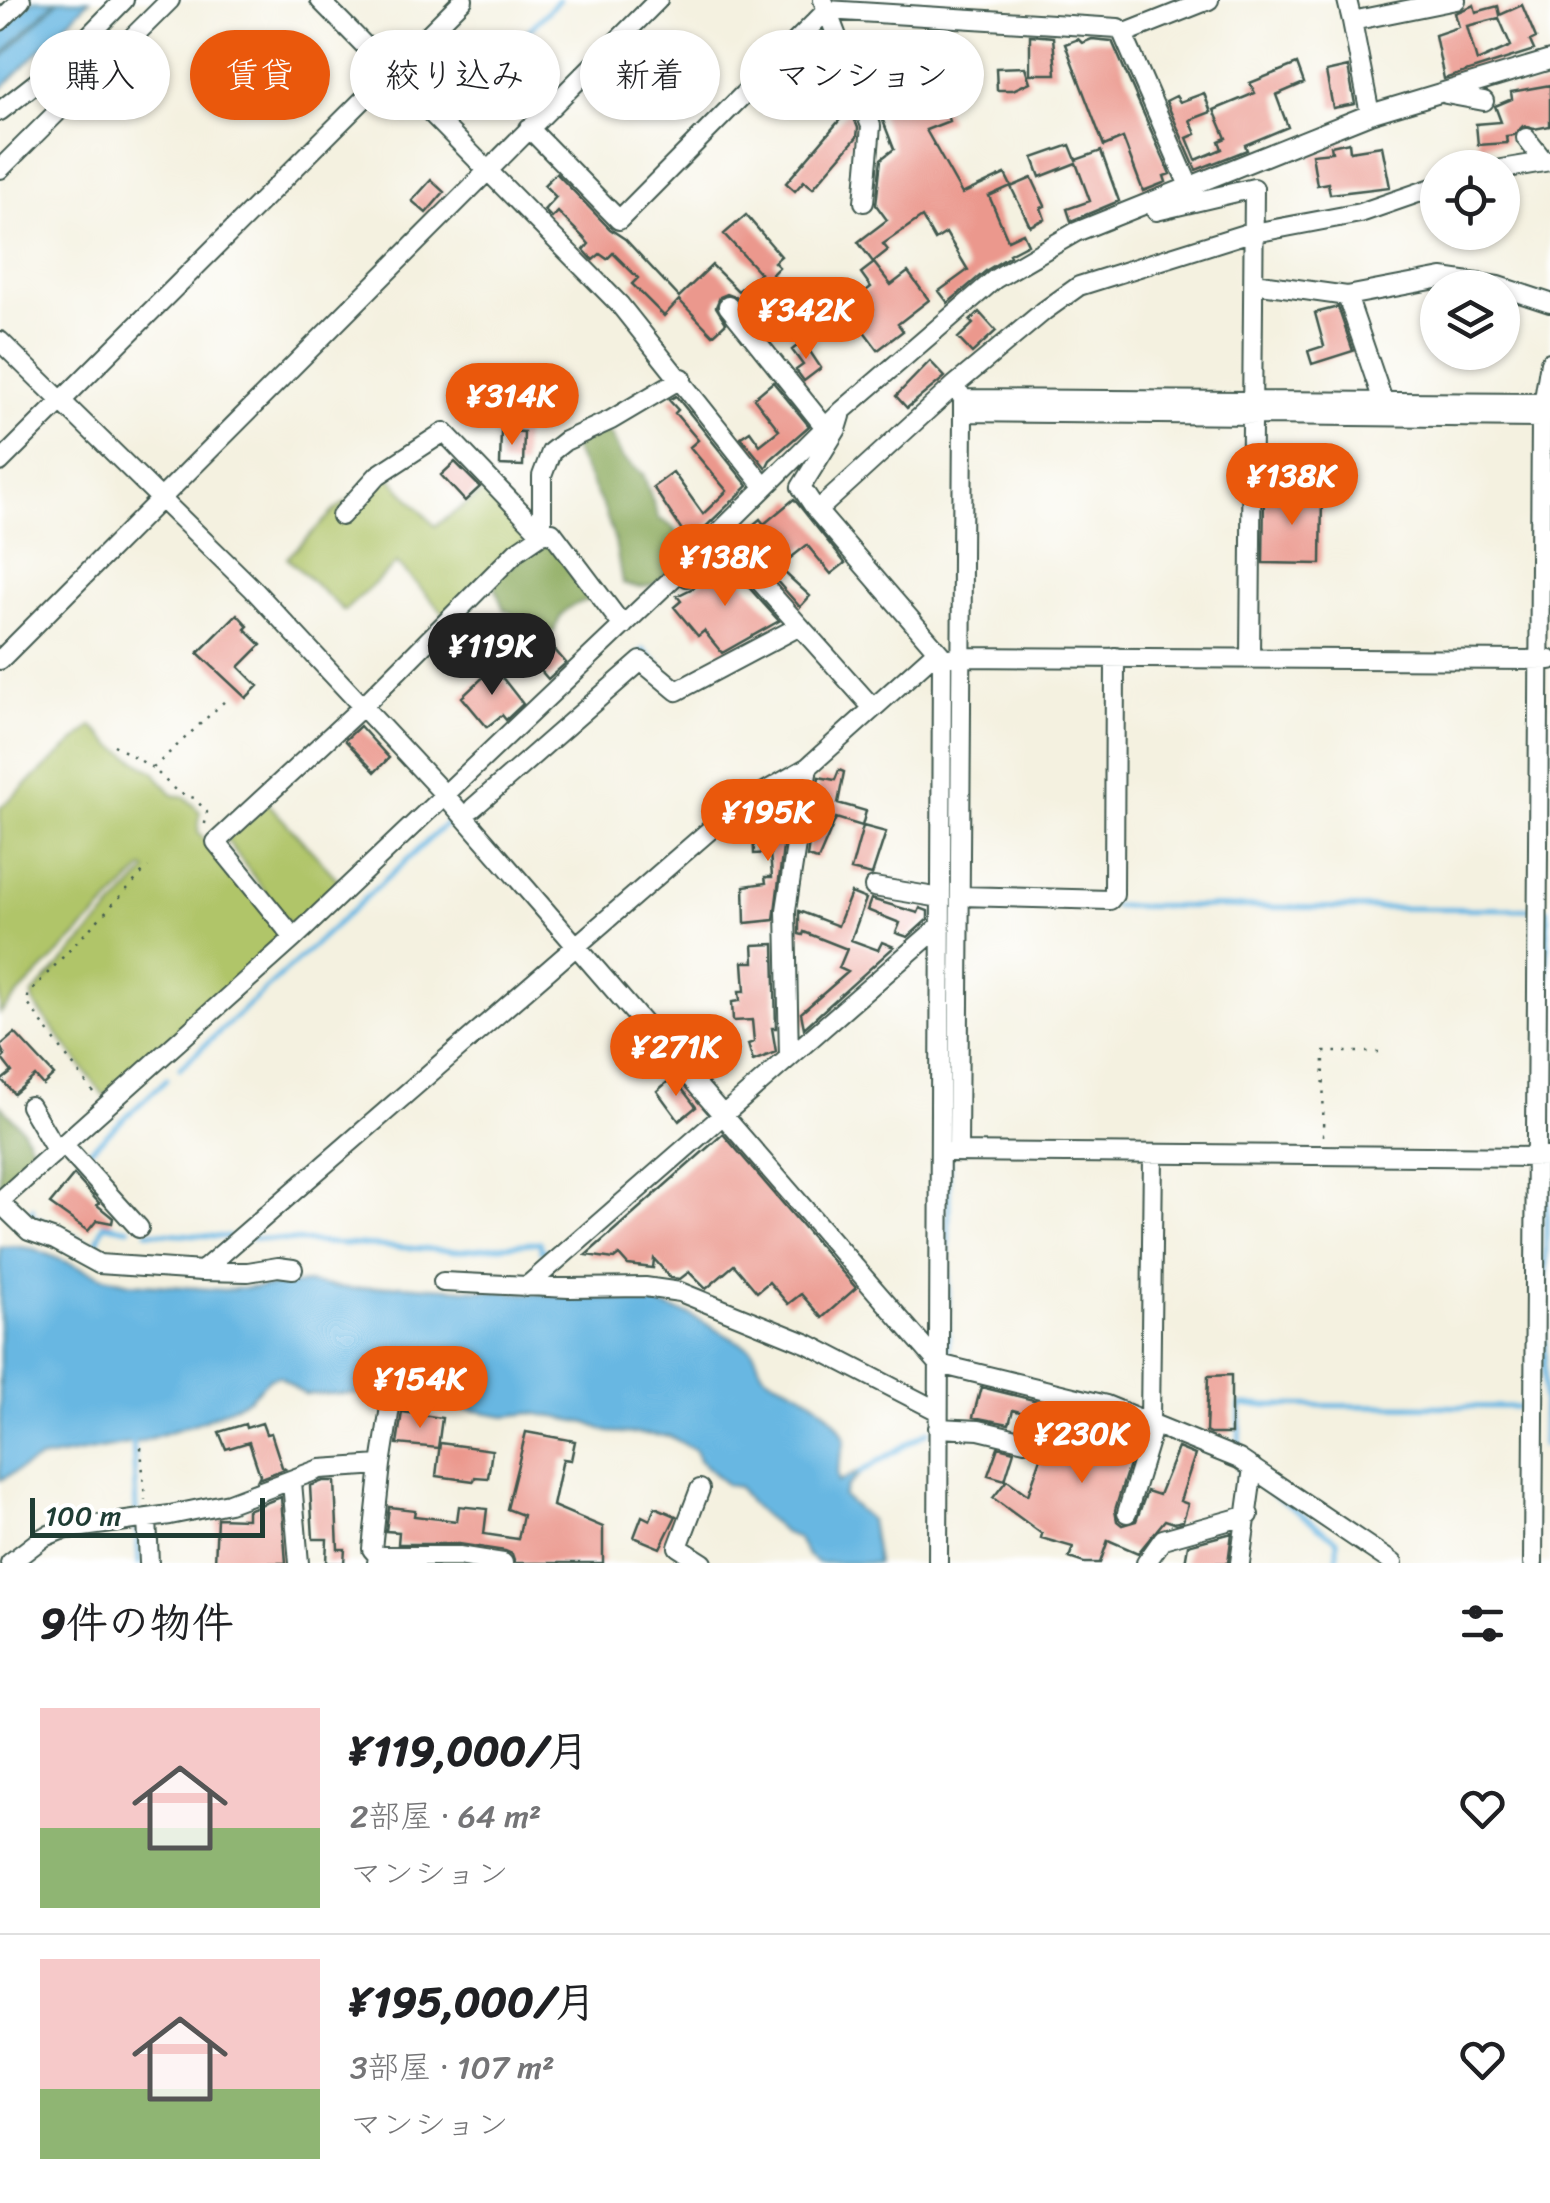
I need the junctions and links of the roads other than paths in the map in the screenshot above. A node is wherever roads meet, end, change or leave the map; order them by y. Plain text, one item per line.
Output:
1 (21, 0) edge
2 (124, 0) edge
3 (170, 0) edge
4 (320, 0) edge
5 (464, 0) edge
6 (658, 0) edge
7 (1210, 0) edge
8 (1348, 0) edge
9 (1456, 0) edge
10 (825, 5) edge
11 (0, 21) edge
12 (1352, 21) junction
13 (350, 30) edge
14 (434, 30) edge
15 (1124, 34) junction
16 (1550, 60) edge
17 (1439, 93) junction
18 (1484, 101) dead end
19 (0, 111) edge
20 (350, 113) edge
21 (1370, 114) junction
22 (440, 120) edge
23 (529, 128) junction
24 (1526, 138) dead end
25 (1547, 161) edge
26 (1520, 166) edge
27 (0, 169) edge
28 (488, 169) junction
29 (1189, 186) junction
30 (1420, 192) edge
31 (1154, 200) junction
32 (864, 202) dead end
33 (1254, 232) junction
34 (1254, 283) junction
35 (1347, 296) junction
36 (1550, 303) edge
37 (728, 306) dead end
38 (0, 341) edge
39 (1550, 362) edge
40 (682, 378) junction
41 (960, 399) junction
42 (1383, 401) junction
43 (61, 402) junction
44 (1252, 408) junction
45 (843, 410) junction
46 (1542, 411) junction
47 (825, 427) junction
48 (0, 462) edge
49 (764, 486) junction
50 (160, 498) junction
51 (818, 510) junction
52 (341, 516) dead end
53 (542, 534) junction
54 (673, 578) junction
55 (623, 626) junction
56 (798, 627) junction
57 (940, 654) junction
58 (962, 656) junction
59 (1115, 657) junction
60 (1250, 658) junction
61 (0, 660) edge
62 (1545, 660) edge
63 (872, 706) junction
64 (362, 707) junction
65 (808, 767) junction
66 (444, 796) junction
67 (473, 808) dead end
68 (874, 888) dead end
69 (950, 897) junction
70 (941, 925) junction
71 (294, 938) junction
72 (576, 947) junction
73 (789, 1057) junction
74 (30, 1106) dead end
75 (722, 1117) junction
76 (60, 1147) junction
77 (949, 1152) junction
78 (1153, 1154) junction
79 (1543, 1157) edge
80 (0, 1202) edge
81 (139, 1228) dead end
82 (293, 1269) dead end
83 (202, 1271) junction
84 (443, 1282) dead end
85 (526, 1287) junction
86 (938, 1364) junction
87 (390, 1407) dead end
88 (938, 1419) junction
89 (1152, 1423) junction
90 (1025, 1442) dead end
91 (381, 1465) junction
92 (1254, 1468) junction
93 (292, 1482) junction
94 (700, 1489) dead end
95 (1128, 1513) dead end
96 (1249, 1515) junction
97 (147, 1518) junction
98 (378, 1560) edge
99 (10, 1563) edge
100 (148, 1563) edge
101 (298, 1563) edge
102 (503, 1563) edge
103 (703, 1563) edge
104 (938, 1563) edge
105 (1146, 1563) edge
106 (1240, 1563) edge
107 (1393, 1563) edge
108 (1533, 1563) edge

1 - 11 street
2 - 19 street
3 - 27 street
4 - 13 street
5 - 14 street
6 - 23 street
7 - 15 street
8 - 12 street
9 - 12 street
10 - 15 street
10 - 23 street
10 - 32 street
12 - 21 street
15 - 29 street
16 - 17 street
17 - 18 street
17 - 21 street
20 - 43 street
21 - 29 street
22 - 28 street
23 - 28 street
24 - 25 street
25 - 26 street
28 - 40 street
28 - 50 street
29 - 31 street
30 - 33 street
31 - 33 street
31 - 45 street
33 - 34 street
33 - 41 street
34 - 35 street
34 - 44 street
35 - 36 street
35 - 42 street
37 - 47 street
38 - 43 street
39 - 46 street
40 - 49 street
40 - 53 street
41 - 44 street
41 - 51 street
41 - 58 street
42 - 44 street
42 - 46 street
43 - 48 street
43 - 50 street
44 - 46 street
44 - 60 street
45 - 47 street
45 - 51 street
46 - 62 street
47 - 49 street
49 - 54 street
50 - 61 street
50 - 64 street
51 - 57 street
52 - 53 street
53 - 55 street
53 - 64 street
54 - 55 street
54 - 56 street
55 - 66 street
56 - 63 street
56 - 67 street
57 - 58 street
57 - 63 street
57 - 69 street
58 - 59 street
58 - 69 street
59 - 60 street
59 - 69 street
60 - 62 street
62 - 79 street
63 - 65 street
64 - 66 street
64 - 71 street
65 - 72 street
65 - 73 street
66 - 71 street
66 - 72 street
68 - 69 street
69 - 70 street
69 - 77 street
70 - 73 street
70 - 77 street
71 - 76 street
72 - 75 street
72 - 83 street
73 - 75 street
74 - 76 street
75 - 85 street
75 - 86 street
76 - 80 street
76 - 81 street
77 - 78 street
77 - 86 street
78 - 79 street
78 - 89 street
79 - 108 street
80 - 83 street
82 - 83 street
84 - 85 street
85 - 88 street
86 - 88 street
86 - 89 street
87 - 91 street
88 - 90 street
88 - 104 street
89 - 92 street
89 - 95 street
91 - 93 street
91 - 98 street
92 - 96 street
92 - 107 street
93 - 97 street
93 - 101 street
94 - 103 street
96 - 105 street
96 - 106 street
97 - 99 street
97 - 100 street
98 - 102 street

